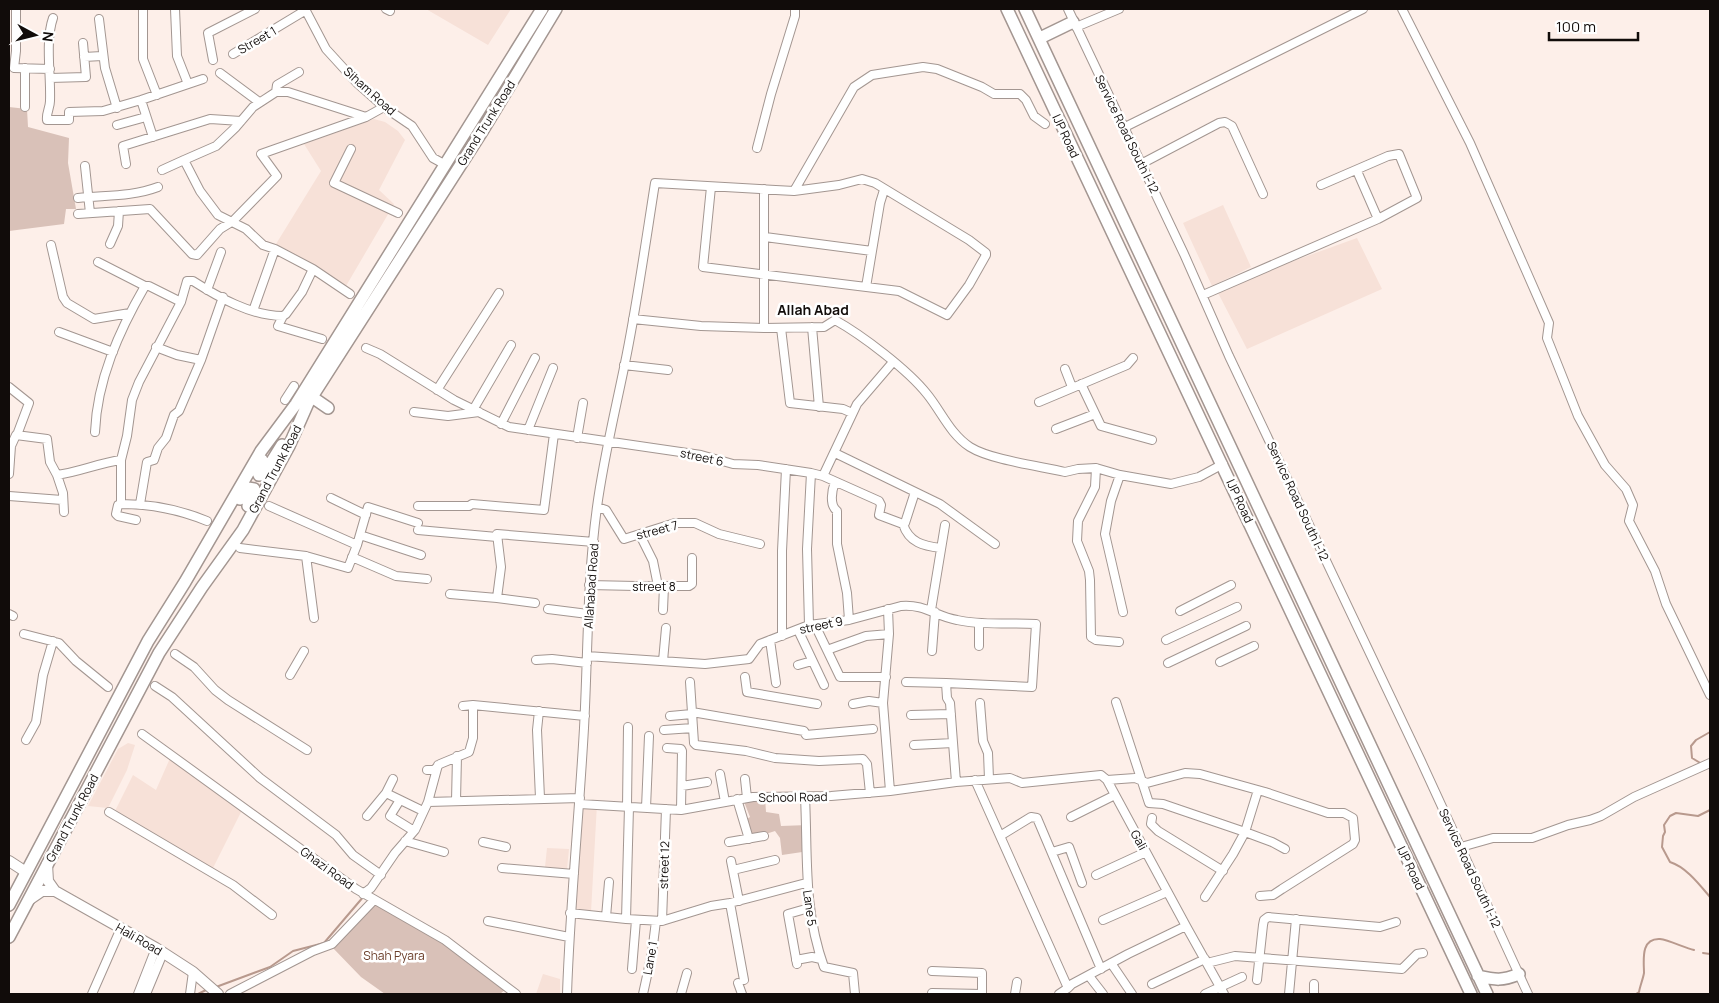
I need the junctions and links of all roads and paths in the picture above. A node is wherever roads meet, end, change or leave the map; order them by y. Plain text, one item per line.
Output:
1 (143, 9) edge
2 (175, 9) edge
3 (255, 9) edge
4 (306, 9) edge
5 (542, 9) edge
6 (795, 9) edge
7 (1007, 9) edge
8 (1025, 9) edge
9 (1068, 9) edge
10 (1119, 9) edge
11 (1363, 9) edge
12 (1402, 9) edge
13 (556, 10) edge
14 (13, 11) edge
15 (53, 18) dead end
16 (99, 19) dead end
17 (1075, 24) junction
18 (1040, 38) junction
19 (83, 43) dead end
20 (233, 54) dead end
21 (102, 56) junction
22 (84, 58) junction
23 (213, 60) dead end
24 (25, 68) junction
25 (50, 69) junction
26 (299, 72) dead end
27 (220, 73) dead end
28 (502, 75) junction
29 (515, 76) junction
30 (50, 78) junction
31 (203, 79) dead end
32 (188, 84) junction
33 (276, 92) junction
34 (157, 95) junction
35 (141, 100) junction
36 (259, 102) junction
37 (384, 106) junction
38 (24, 107) dead end
39 (117, 108) junction
40 (146, 117) junction
41 (366, 117) junction
42 (241, 120) junction
43 (117, 124) dead end
44 (1045, 124) dead end
45 (1124, 128) junction
46 (153, 137) junction
47 (757, 148) dead end
48 (352, 149) dead end
49 (184, 160) junction
50 (126, 164) dead end
51 (444, 164) junction
52 (1141, 164) junction
53 (85, 166) dead end
54 (162, 170) dead end
55 (1357, 171) junction
56 (1321, 186) dead end
57 (158, 187) dead end
58 (711, 187) junction
59 (764, 189) junction
60 (884, 190) junction
61 (794, 191) junction
62 (1263, 194) dead end
63 (88, 197) junction
64 (78, 198) dead end
65 (119, 211) junction
66 (90, 213) junction
67 (398, 213) dead end
68 (78, 214) dead end
69 (1378, 219) junction
70 (233, 221) junction
71 (765, 237) junction
72 (110, 244) dead end
73 (51, 245) dead end
74 (275, 249) junction
75 (872, 251) junction
76 (221, 252) dead end
77 (98, 262) dead end
78 (313, 269) junction
79 (765, 275) junction
80 (145, 286) junction
81 (866, 287) junction
82 (207, 290) junction
83 (499, 292) dead end
84 (350, 294) dead end
85 (1203, 295) junction
86 (223, 297) junction
87 (181, 302) junction
88 (253, 311) junction
89 (130, 313) junction
90 (283, 316) junction
91 (633, 319) junction
92 (812, 327) junction
93 (764, 328) junction
94 (781, 328) junction
95 (59, 332) dead end
96 (1176, 332) junction
97 (1162, 338) junction
98 (322, 339) dead end
99 (511, 345) dead end
100 (156, 347) junction
101 (366, 348) dead end
102 (113, 352) junction
103 (535, 358) dead end
104 (1133, 358) dead end
105 (201, 360) junction
106 (893, 362) junction
107 (624, 365) junction
108 (554, 368) dead end
109 (1065, 369) dead end
110 (668, 370) dead end
111 (1081, 384) junction
112 (294, 386) dead end
113 (9, 387) edge
114 (1072, 387) junction
115 (437, 390) junction
116 (285, 400) dead end
117 (310, 400) junction
118 (1039, 402) dead end
119 (583, 403) dead end
120 (820, 407) junction
121 (328, 408) dead end
122 (476, 411) junction
123 (414, 412) dead end
124 (852, 413) junction
125 (289, 414) junction
126 (1095, 414) junction
127 (501, 424) junction
128 (1056, 429) dead end
129 (528, 430) junction
130 (95, 432) dead end
131 (14, 434) edge
132 (554, 434) junction
133 (577, 438) junction
134 (1152, 440) dead end
135 (608, 442) junction
136 (835, 453) junction
137 (121, 460) junction
138 (1223, 464) junction
139 (1096, 468) junction
140 (786, 470) junction
141 (811, 473) junction
142 (9, 474) edge
143 (57, 475) junction
144 (1120, 475) junction
145 (823, 476) junction
146 (835, 482) junction
147 (914, 492) junction
148 (9, 496) edge
149 (330, 498) dead end
150 (62, 500) junction
151 (121, 504) junction
152 (140, 504) junction
153 (269, 506) dead end
154 (418, 506) dead end
155 (597, 507) junction
156 (64, 512) dead end
157 (366, 515) junction
158 (136, 520) dead end
159 (207, 521) dead end
160 (903, 524) junction
161 (945, 525) dead end
162 (360, 535) junction
163 (640, 535) junction
164 (497, 537) junction
165 (594, 542) junction
166 (760, 544) dead end
167 (995, 544) dead end
168 (357, 545) junction
169 (240, 548) dead end
170 (941, 548) junction
171 (421, 555) dead end
172 (306, 556) junction
173 (352, 557) junction
174 (692, 558) dead end
175 (427, 579) dead end
176 (185, 582) junction
177 (589, 584) junction
178 (1231, 585) dead end
179 (661, 586) junction
180 (202, 587) junction
181 (450, 594) dead end
182 (497, 598) junction
183 (536, 603) dead end
184 (1237, 607) dead end
185 (548, 609) dead end
186 (663, 610) dead end
187 (888, 610) junction
188 (1180, 610) dead end
189 (933, 611) junction
190 (1123, 612) dead end
191 (588, 614) junction
192 (314, 618) dead end
193 (849, 620) junction
194 (979, 623) junction
195 (812, 625) junction
196 (1246, 626) dead end
197 (666, 628) dead end
198 (798, 630) junction
199 (24, 634) dead end
200 (889, 634) junction
201 (782, 636) junction
202 (53, 640) junction
203 (770, 640) junction
204 (1166, 640) dead end
205 (1119, 642) dead end
206 (979, 646) dead end
207 (1254, 646) dead end
208 (827, 650) junction
209 (304, 651) dead end
210 (932, 651) dead end
211 (175, 654) dead end
212 (536, 660) dead end
213 (587, 660) junction
214 (663, 661) junction
215 (812, 661) junction
216 (1168, 662) dead end
217 (1220, 662) dead end
218 (798, 665) dead end
219 (290, 675) dead end
220 (745, 677) dead end
221 (886, 677) junction
222 (690, 682) dead end
223 (906, 682) dead end
224 (776, 683) dead end
225 (946, 683) junction
226 (824, 685) dead end
227 (155, 686) dead end
228 (108, 688) dead end
229 (1710, 695) edge
230 (1116, 702) dead end
231 (884, 703) junction
232 (980, 703) dead end
233 (817, 704) dead end
234 (853, 704) dead end
235 (473, 705) junction
236 (463, 706) dead end
237 (539, 711) junction
238 (692, 713) junction
239 (951, 714) junction
240 (911, 715) dead end
241 (585, 716) junction
242 (670, 716) dead end
243 (628, 727) dead end
244 (693, 728) junction
245 (874, 729) dead end
246 (664, 730) dead end
247 (142, 734) dead end
248 (649, 736) dead end
249 (26, 740) dead end
250 (953, 743) junction
251 (914, 745) dead end
252 (667, 748) dead end
253 (307, 750) dead end
254 (457, 756) junction
255 (1710, 763) edge
256 (438, 765) junction
257 (427, 770) dead end
258 (720, 774) dead end
259 (745, 778) dead end
260 (393, 779) dead end
261 (989, 779) junction
262 (1140, 779) junction
263 (975, 780) junction
264 (1107, 780) junction
265 (707, 782) dead end
266 (956, 782) junction
267 (682, 786) junction
268 (1258, 790) junction
269 (890, 791) junction
270 (386, 793) junction
271 (870, 793) junction
272 (1115, 795) junction
273 (805, 797) junction
274 (540, 798) junction
275 (746, 798) junction
276 (400, 800) junction
277 (737, 800) junction
278 (580, 801) junction
279 (428, 802) junction
280 (456, 802) junction
281 (725, 802) junction
282 (628, 807) junction
283 (646, 808) junction
284 (666, 809) junction
285 (681, 810) junction
286 (423, 811) junction
287 (109, 812) dead end
288 (368, 816) dead end
289 (1071, 817) dead end
290 (1152, 818) dead end
291 (414, 831) junction
292 (1245, 832) junction
293 (764, 836) dead end
294 (1000, 836) junction
295 (749, 839) junction
296 (406, 841) junction
297 (483, 842) dead end
298 (729, 842) dead end
299 (506, 847) dead end
300 (1461, 847) junction
301 (1285, 849) dead end
302 (444, 852) dead end
303 (1052, 852) junction
304 (1146, 852) junction
305 (776, 860) dead end
306 (9, 861) edge
307 (731, 861) dead end
308 (47, 864) junction
309 (502, 868) dead end
310 (733, 870) junction
311 (26, 872) junction
312 (1223, 872) junction
313 (574, 874) junction
314 (1096, 875) dead end
315 (381, 876) junction
316 (609, 882) dead end
317 (806, 882) junction
318 (1082, 883) dead end
319 (55, 891) junction
320 (1167, 892) junction
321 (367, 896) junction
322 (1260, 896) dead end
323 (1205, 897) dead end
324 (739, 901) junction
325 (28, 902) junction
326 (730, 903) junction
327 (9, 905) edge
328 (809, 908) junction
329 (570, 912) junction
330 (272, 915) dead end
331 (606, 917) junction
332 (626, 919) junction
333 (1296, 919) junction
334 (636, 920) junction
335 (1103, 920) dead end
336 (488, 921) dead end
337 (659, 921) junction
338 (1396, 922) dead end
339 (1186, 926) junction
340 (121, 928) junction
341 (9, 937) edge
342 (569, 937) junction
343 (159, 950) junction
344 (1423, 953) dead end
345 (1260, 958) junction
346 (821, 959) junction
347 (1206, 961) junction
348 (1292, 961) junction
349 (1111, 963) junction
350 (1101, 968) junction
351 (632, 969) dead end
352 (932, 971) dead end
353 (193, 972) junction
354 (687, 973) dead end
355 (1519, 974) junction
356 (1089, 976) junction
357 (1478, 976) junction
358 (1242, 978) dead end
359 (1257, 980) dead end
360 (1017, 982) dead end
361 (1152, 984) dead end
362 (1314, 984) dead end
363 (1068, 988) junction
364 (1222, 991) edge
365 (932, 993) dead end
366 (92, 994) edge
367 (138, 994) edge
368 (146, 994) edge
369 (190, 994) edge
370 (218, 994) edge
371 (230, 994) edge
372 (516, 994) edge
373 (567, 994) edge
374 (643, 994) edge
375 (681, 994) edge
376 (742, 994) edge
377 (855, 994) edge
378 (982, 994) edge
379 (1015, 994) edge
380 (1059, 994) edge
381 (1103, 994) edge
382 (1132, 994) edge
383 (1204, 994) edge
384 (1289, 994) edge
385 (1314, 994) edge
386 (1471, 994) edge
387 (1487, 994) edge
388 (1528, 994) edge

1 - 34 street
2 - 32 street
3 - 23 street
4 - 20 street, Street 1
4 - 37 street, Siham Road
5 - 13 highway
5 - 28 highway, Grand Trunk Road
6 - 47 street
7 - 97 highway, IJP Road
8 - 18 highway, IJP Road
9 - 17 street, Service Road South I-12
10 - 17 street
11 - 45 street
12 - 229 street
13 - 29 highway, Grand Trunk Road
14 - 24 street
15 - 25 street
16 - 21 street
17 - 18 highway
17 - 45 street, Service Road South I-12
18 - 96 highway, IJP Road
19 - 22 street
21 - 22 street
21 - 39 street
22 - 30 street
24 - 25 street
24 - 38 street
25 - 30 street
26 - 33 street
27 - 36 street
28 - 29 highway
28 - 51 highway, Grand Trunk Road
29 - 117 highway, Grand Trunk Road
30 - 39 street
31 - 32 street
32 - 34 street
33 - 36 street
33 - 41 street
34 - 35 street
35 - 39 street
35 - 40 street
36 - 42 street
37 - 41 street
37 - 51 street, Siham Road
40 - 43 street
40 - 46 street
41 - 70 street
42 - 46 street
42 - 49 street
44 - 61 street
45 - 52 street, Service Road South I-12
46 - 50 street
48 - 67 street
49 - 54 street
49 - 70 street
51 - 125 highway, Grand Trunk Road
52 - 62 street
52 - 85 street, Service Road South I-12
53 - 63 street
55 - 56 street
55 - 69 street
55 - 69 street
57 - 63 street
58 - 59 street
58 - 79 street
58 - 91 street, Allahabad Road
59 - 61 street
59 - 71 street
60 - 61 street
60 - 75 street
60 - 81 street
63 - 64 street
63 - 66 street
65 - 66 street
65 - 70 street
65 - 72 street
66 - 68 street
69 - 85 street
70 - 74 street
71 - 75 street
71 - 79 street
73 - 89 street
74 - 78 street
74 - 88 street
75 - 81 street
76 - 82 street
77 - 80 street
78 - 84 street
78 - 90 street
79 - 81 street
79 - 93 street
80 - 87 street
80 - 89 street
82 - 86 street
82 - 87 street
83 - 115 street
85 - 300 street, Service Road South I-12
86 - 88 street
86 - 105 street
87 - 100 street
88 - 90 street
89 - 102 street
90 - 98 street
91 - 93 street
91 - 107 street, Allahabad Road
92 - 94 street
92 - 106 street
92 - 120 street
93 - 94 street
94 - 120 street
95 - 102 street
96 - 97 highway
96 - 357 highway, IJP Road
97 - 138 highway, IJP Road
99 - 122 street
100 - 105 street
100 - 137 street
101 - 115 street, street 6
102 - 130 street
103 - 127 street
104 - 111 street
105 - 152 street
106 - 124 street
106 - 139 street
107 - 110 street
107 - 135 street, Allahabad Road
108 - 129 street
109 - 114 street
111 - 114 street
111 - 126 street
112 - 116 street
113 - 131 street
114 - 118 street
115 - 122 street, street 6
117 - 121 highway
117 - 125 highway
117 - 180 highway, Grand Trunk Road
119 - 133 street
120 - 124 street
122 - 123 street
122 - 127 street, street 6
124 - 136 street
125 - 176 highway, Grand Trunk Road
126 - 128 street
126 - 134 street
127 - 129 street, street 6
129 - 132 street, street 6
131 - 142 street
131 - 143 street
132 - 133 street, street 6
132 - 154 street
133 - 135 street, street 6
135 - 140 street, street 6
135 - 155 street, Allahabad Road
136 - 145 street
136 - 147 street
137 - 143 street
137 - 151 street
138 - 144 street
138 - 386 highway, IJP Road
139 - 144 street
139 - 205 street
140 - 141 street, street 6
140 - 201 street
141 - 145 street, street 6
141 - 195 street
143 - 150 street
144 - 190 street
145 - 146 street, street 6
146 - 160 street, street 6
146 - 193 street
147 - 160 street
147 - 167 street
148 - 150 street
149 - 157 street
150 - 156 street
151 - 152 street
151 - 158 street
152 - 159 street
153 - 168 street
155 - 163 street, street 7
155 - 165 street, Allahabad Road
157 - 162 street
157 - 164 street
160 - 170 street
161 - 170 street
162 - 168 street
162 - 171 street
163 - 166 street, street 7
163 - 179 street
164 - 165 street
164 - 182 street
165 - 177 street, Allahabad Road
168 - 173 street
169 - 172 street
170 - 189 street
172 - 173 street
172 - 192 street
173 - 175 street
174 - 179 street, street 8
176 - 180 highway
176 - 311 highway, Grand Trunk Road
177 - 179 street, street 8
177 - 191 street, Allahabad Road
178 - 188 street
179 - 186 street
180 - 308 highway, Grand Trunk Road
181 - 182 street
182 - 183 street
184 - 204 street
185 - 191 street
187 - 189 street, street 9
187 - 193 street, street 9
187 - 200 street
189 - 194 street, street 9
189 - 210 street
191 - 213 street, Allahabad Road
193 - 195 street, street 9
194 - 206 street
194 - 225 street, street 9
195 - 198 street, street 9
195 - 208 street
196 - 216 street
197 - 214 street
198 - 201 street, street 9
198 - 215 street
199 - 202 street
200 - 208 street
200 - 221 street
201 - 203 street, street 9
202 - 228 street
202 - 249 street
203 - 214 street, street 9
203 - 224 street
207 - 217 street
208 - 221 street
209 - 219 street
211 - 253 street
212 - 213 street, street 9
213 - 214 street, street 9
213 - 241 street, Allahabad Road
215 - 218 street
215 - 226 street
220 - 233 street
221 - 231 street
222 - 238 street
223 - 225 street
225 - 239 street
227 - 315 street
230 - 262 street
231 - 234 street
231 - 269 street
232 - 261 street
235 - 236 street
235 - 237 street
235 - 254 street
237 - 241 street
237 - 274 street
238 - 242 street
238 - 244 street
238 - 245 street
239 - 240 street
239 - 250 street
241 - 278 street, Allahabad Road
243 - 282 street
244 - 246 street
244 - 271 street
247 - 321 street, Ghazi Road
248 - 283 street
250 - 251 street
250 - 266 street
252 - 267 street
254 - 256 street
254 - 280 street
255 - 300 street
256 - 257 street
256 - 279 street
258 - 281 street
259 - 275 street
260 - 270 street
261 - 263 street, School Road
261 - 264 street, School Road
262 - 264 street
262 - 268 street
262 - 292 street
263 - 266 street, School Road
263 - 294 street
264 - 272 street, Gali
265 - 267 street
266 - 269 street, School Road
267 - 285 street
268 - 292 street
268 - 322 street
269 - 271 street, School Road
270 - 276 street
270 - 288 street
271 - 273 street, School Road
272 - 289 street
272 - 304 street, Gali
273 - 275 street, School Road
273 - 317 street, Lane 5
274 - 278 street, School Road
274 - 280 street, School Road
275 - 277 street, School Road
276 - 286 street
276 - 291 street
277 - 281 street, School Road
277 - 295 street
278 - 282 street, School Road
278 - 313 street, Allahabad Road
279 - 280 street, School Road
279 - 286 street
281 - 285 street, School Road
282 - 283 street, School Road
282 - 332 street
283 - 284 street, School Road
284 - 285 street, School Road
284 - 337 street, street 12
286 - 291 street
287 - 330 street
290 - 312 street
291 - 296 street
292 - 301 street
292 - 312 street
293 - 295 street
294 - 303 street
294 - 363 street
295 - 298 street
296 - 302 street
296 - 315 street
297 - 299 street
300 - 355 street, Service Road South I-12
303 - 318 street
303 - 350 street
304 - 314 street
304 - 320 street, Gali
305 - 310 street
306 - 311 main road
307 - 310 street
308 - 319 main road
308 - 325 highway, Grand Trunk Road
309 - 313 street
310 - 324 street
311 - 327 highway, Grand Trunk Road
312 - 323 street
313 - 329 street, Allahabad Road
315 - 321 street
316 - 331 street
317 - 324 street
317 - 328 street, Lane 5
319 - 325 main road
319 - 340 main road, Hali Road
320 - 335 street
320 - 339 street, Gali
321 - 371 street
321 - 372 street, Ghazi Road
324 - 326 street
325 - 341 highway, Grand Trunk Road
326 - 337 street
326 - 376 street
328 - 346 street, Lane 5
328 - 346 street
329 - 331 street
329 - 342 street, Allahabad Road
331 - 332 street
332 - 334 street
333 - 338 street
333 - 345 street
333 - 348 street
334 - 337 street
334 - 351 street
336 - 342 street
337 - 374 street, Lane 1
339 - 347 street, Gali
339 - 349 street
340 - 343 main road, Hali Road
340 - 366 street
342 - 373 street, Allahabad Road
343 - 353 main road, Hali Road
343 - 367 street
343 - 368 street
344 - 348 street
345 - 347 street
345 - 348 street
345 - 359 street
346 - 377 street
347 - 361 street
347 - 364 street, Gali
348 - 384 street
349 - 350 street
349 - 382 street
350 - 356 street
352 - 378 street
353 - 369 street
353 - 370 main road, Hali Road
354 - 375 street
355 - 357 highway
355 - 388 street, Service Road South I-12
356 - 363 street
356 - 381 street
357 - 387 highway, IJP Road
358 - 364 street
360 - 379 street
362 - 385 street
363 - 380 street
364 - 383 street
365 - 378 street

